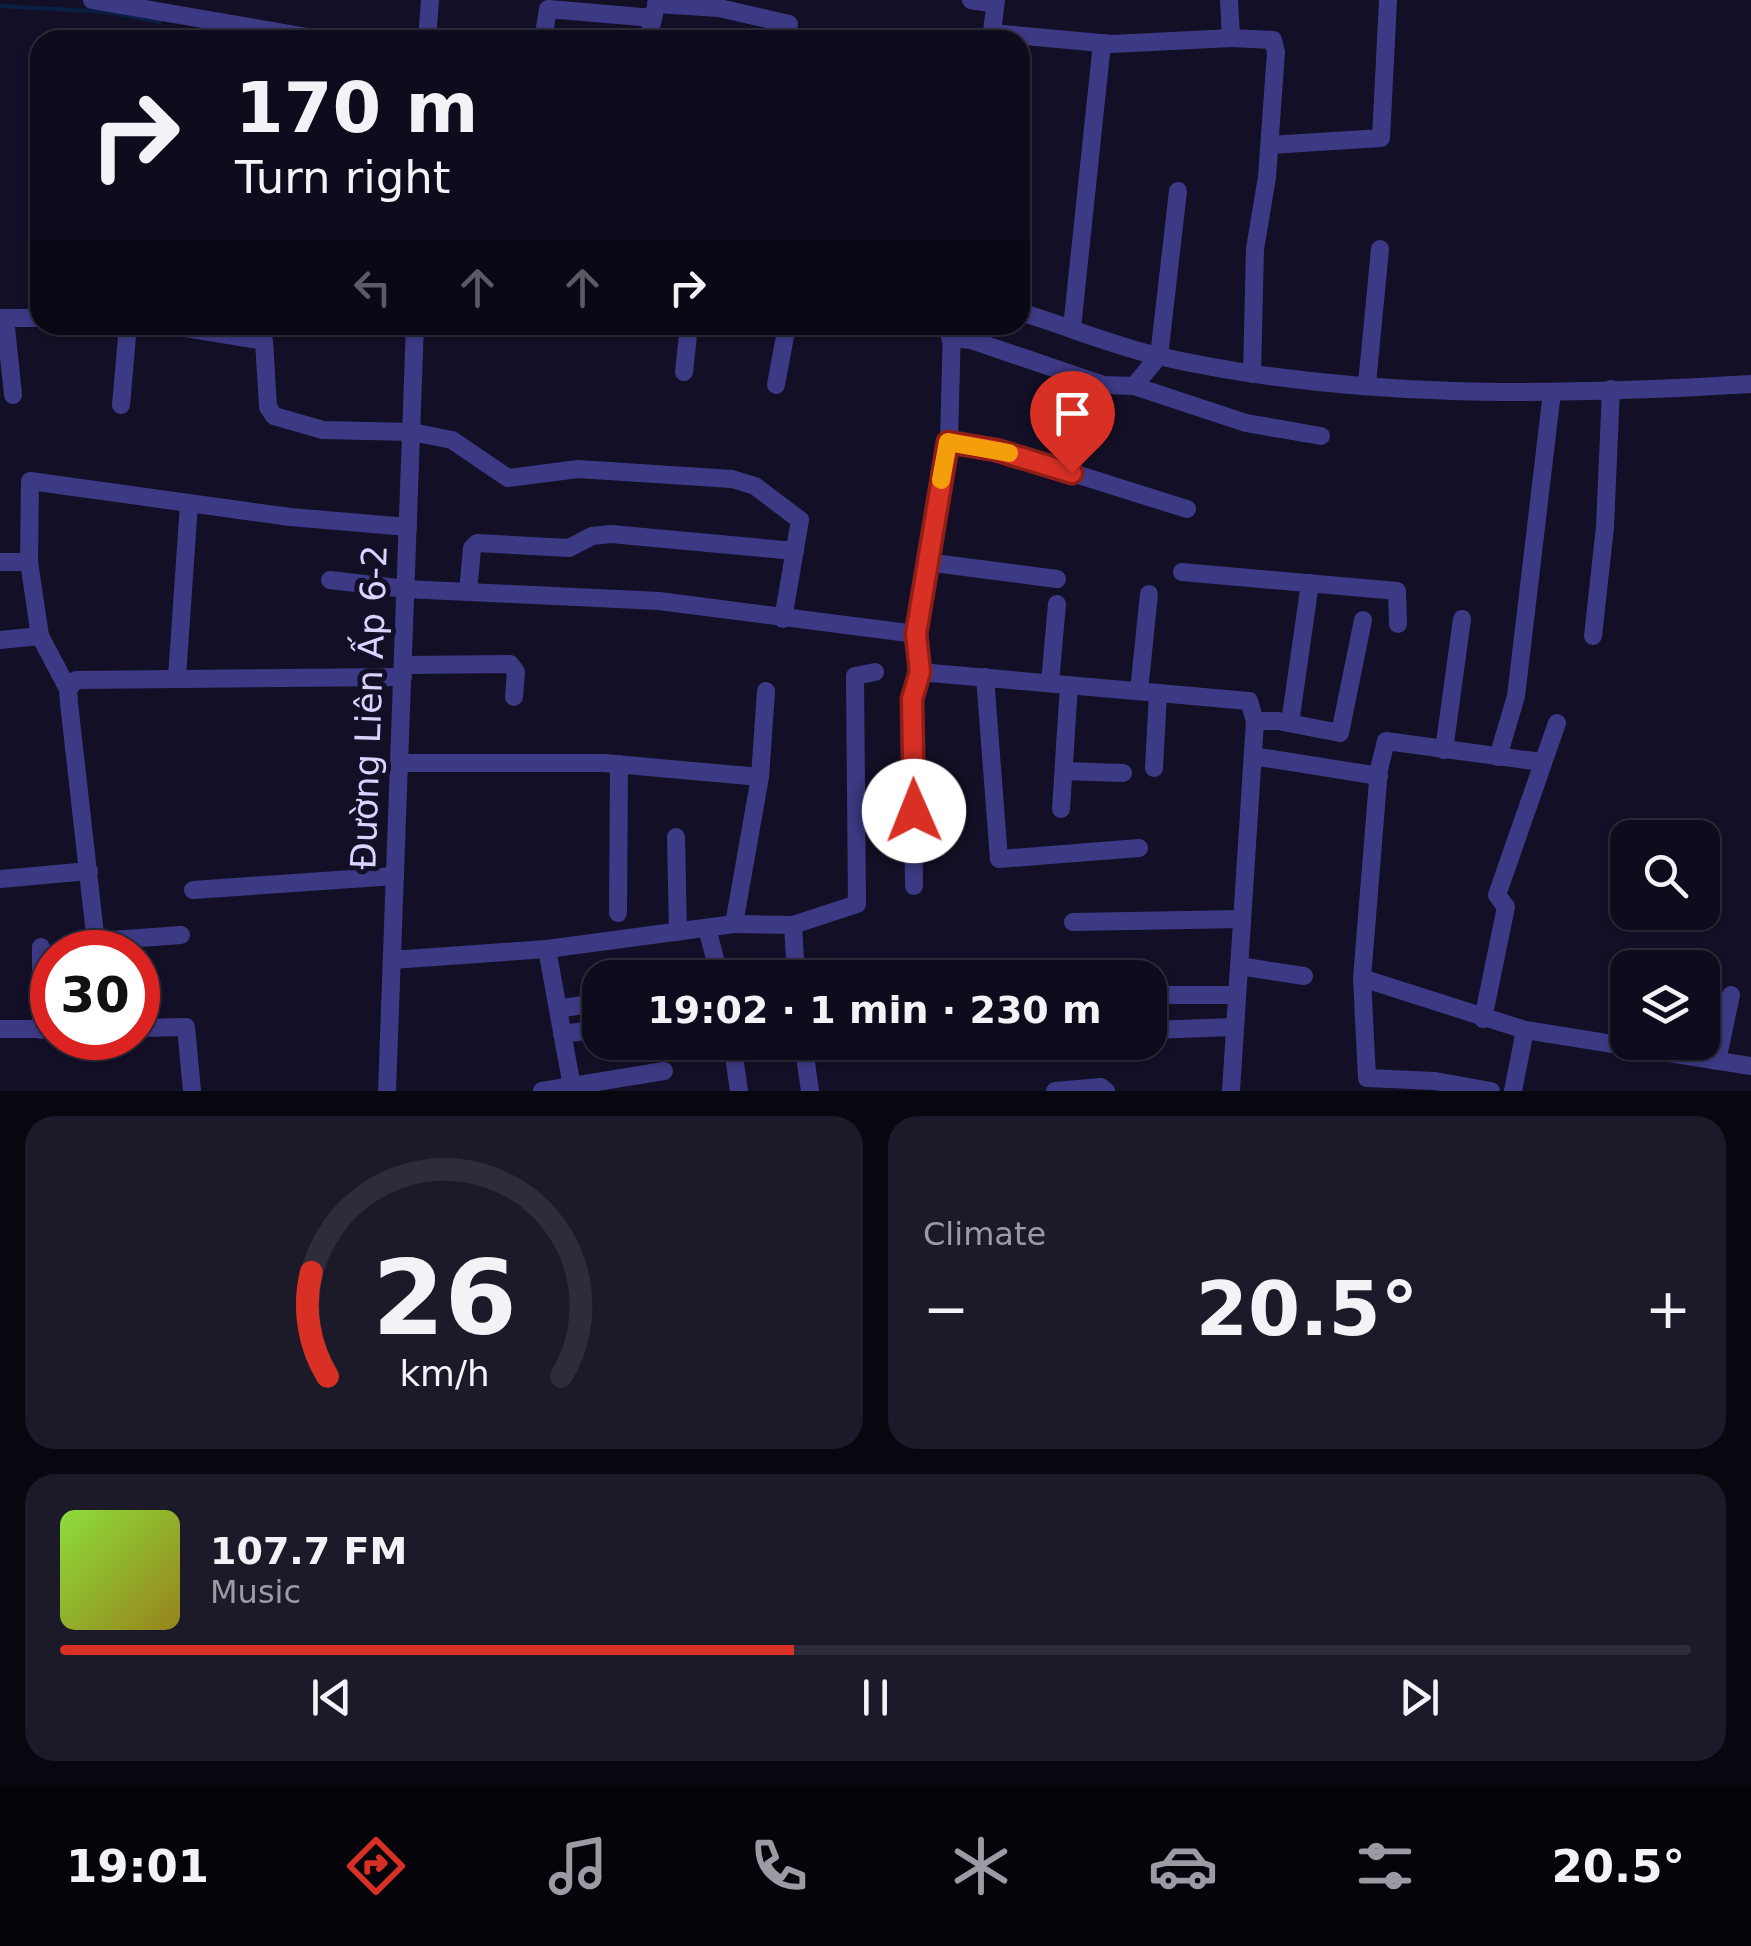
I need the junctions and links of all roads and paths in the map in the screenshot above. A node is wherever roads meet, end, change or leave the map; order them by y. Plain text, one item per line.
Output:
1 (92, 0) edge
2 (430, 0) edge
3 (971, 0) edge
4 (1230, 0) edge
5 (1388, 0) edge
6 (995, 2) edge
7 (548, 4) edge
8 (656, 8) edge
9 (789, 24) dead end
10 (267, 30) edge
11 (428, 30) edge
12 (544, 30) edge
13 (992, 30) edge
14 (1232, 38) junction
15 (1030, 39) edge
16 (1102, 43) junction
17 (1270, 146) junction
18 (1178, 191) dead end
19 (1380, 249) dead end
20 (1030, 315) edge
21 (3, 318) edge
22 (30, 318) edge
23 (1072, 328) junction
24 (127, 335) edge
25 (237, 335) edge
26 (416, 335) edge
27 (688, 335) edge
28 (785, 335) edge
29 (951, 335) edge
30 (960, 335) edge
31 (1159, 356) junction
32 (684, 372) dead end
33 (1252, 374) junction
34 (1367, 384) junction
35 (1751, 384) edge
36 (776, 386) dead end
37 (1134, 386) junction
38 (1611, 389) junction
39 (1552, 392) junction
40 (13, 395) dead end
41 (120, 404) dead end
42 (412, 432) junction
43 (1321, 436) dead end
44 (948, 442) junction
45 (189, 504) junction
46 (1186, 508) dead end
47 (408, 527) junction
48 (795, 551) junction
49 (0, 562) edge
50 (30, 562) junction
51 (926, 562) junction
52 (1182, 572) dead end
53 (330, 580) dead end
54 (1057, 580) dead end
55 (1310, 583) junction
56 (406, 589) junction
57 (468, 592) junction
58 (1149, 594) dead end
59 (1057, 604) dead end
60 (783, 619) junction
61 (1462, 619) dead end
62 (1362, 620) dead end
63 (1398, 624) dead end
64 (916, 634) junction
65 (40, 636) junction
66 (1593, 636) dead end
67 (0, 640) edge
68 (403, 671) junction
69 (875, 672) dead end
70 (920, 672) junction
71 (177, 677) junction
72 (985, 677) junction
73 (1050, 683) junction
74 (1070, 684) junction
75 (68, 690) junction
76 (766, 691) dead end
77 (1148, 692) junction
78 (514, 697) dead end
79 (1255, 721) junction
80 (1557, 722) dead end
81 (1290, 723) junction
82 (1444, 750) junction
83 (1253, 756) junction
84 (1498, 757) junction
85 (399, 762) junction
86 (1541, 762) junction
87 (619, 764) junction
88 (1154, 768) dead end
89 (1064, 771) junction
90 (1124, 773) dead end
91 (1378, 776) junction
92 (760, 777) junction
93 (1061, 809) dead end
94 (676, 836) dead end
95 (1139, 848) dead end
96 (89, 871) junction
97 (395, 876) junction
98 (0, 878) edge
99 (914, 886) dead end
100 (194, 890) dead end
101 (618, 914) dead end
102 (1242, 920) junction
103 (1072, 922) dead end
104 (734, 924) junction
105 (792, 925) junction
106 (707, 928) junction
107 (95, 930) edge
108 (678, 932) junction
109 (181, 935) dead end
110 (160, 938) edge
111 (547, 948) junction
112 (392, 960) junction
113 (715, 960) edge
114 (795, 960) edge
115 (1239, 966) junction
116 (1304, 976) dead end
117 (1362, 978) junction
118 (1167, 994) edge
119 (1237, 995) junction
120 (1730, 995) dead end
121 (582, 1005) edge
122 (558, 1009) junction
123 (1483, 1019) junction
124 (1235, 1027) junction
125 (160, 1028) edge
126 (0, 1029) edge
127 (1167, 1029) edge
128 (30, 1030) edge
129 (1525, 1030) junction
130 (582, 1031) edge
131 (562, 1034) junction
132 (1720, 1041) edge
133 (1610, 1043) edge
134 (735, 1060) edge
135 (806, 1060) edge
136 (1716, 1060) edge
137 (1751, 1066) edge
138 (664, 1072) dead end
139 (572, 1086) junction
140 (192, 1091) edge
141 (387, 1091) edge
142 (542, 1091) edge
143 (739, 1091) edge
144 (810, 1091) edge
145 (1054, 1091) edge
146 (1106, 1091) edge
147 (1230, 1091) edge
148 (1490, 1091) edge
149 (1514, 1091) edge

1 - 10 street
2 - 11 street
3 - 6 street
4 - 14 street
5 - 17 street
6 - 13 street
7 - 8 street
7 - 12 street
8 - 9 street
14 - 16 street
14 - 17 street
15 - 16 street
16 - 23 street
17 - 33 street
18 - 31 street
19 - 34 street
20 - 23 street
21 - 22 street
21 - 40 street
23 - 31 street
24 - 41 street
25 - 42 street
26 - 42 street, Đường Liên Ấp 6-2
27 - 32 street
28 - 36 street
29 - 44 street
30 - 37 street
31 - 33 street
31 - 37 street
33 - 34 street
34 - 39 street
35 - 38 street
37 - 43 street
38 - 39 street
38 - 66 street
39 - 84 street
42 - 47 street, Đường Liên Ấp 6-2
42 - 48 street
44 - 46 street
44 - 51 street
45 - 47 street
45 - 50 street
45 - 71 street
47 - 56 street, Đường Liên Ấp 6-2
48 - 57 street
48 - 60 street
49 - 50 street
50 - 65 street
51 - 54 street
51 - 64 street
52 - 55 street
53 - 56 street
55 - 63 street
55 - 81 street
56 - 57 street
56 - 68 street, Đường Liên Ấp 6-2
57 - 60 street
58 - 77 street
59 - 73 street
60 - 64 street
61 - 82 street
62 - 81 street
64 - 70 street
65 - 67 street
65 - 75 street
68 - 71 street
68 - 78 street
68 - 85 street, Đường Liên Ấp 6-2
69 - 105 street
70 - 72 street
70 - 99 street
71 - 75 street
72 - 73 street
72 - 95 street
73 - 74 street
74 - 77 street
74 - 89 street
75 - 96 street
76 - 92 street
77 - 79 street
77 - 88 street
79 - 81 street
79 - 83 street
80 - 86 street
82 - 84 street
82 - 91 street
83 - 91 street
83 - 102 street
84 - 86 street
85 - 87 street
85 - 97 street, Đường Liên Ấp 6-2
86 - 123 street
87 - 92 street
87 - 101 street
89 - 90 street
89 - 93 street
91 - 117 street
92 - 104 street
94 - 108 street
96 - 98 street
96 - 107 street
97 - 100 street
97 - 112 street, Đường Liên Ấp 6-2
102 - 103 street
102 - 115 street
104 - 105 street
104 - 106 street
105 - 114 street
106 - 108 street
106 - 113 street
108 - 111 street
109 - 110 street
111 - 112 street
111 - 122 street
112 - 141 street, Đường Liên Ấp 6-2
115 - 116 street
115 - 119 street
117 - 123 street
117 - 148 street
118 - 119 street
119 - 124 street
120 - 132 street
121 - 122 street
122 - 131 street
123 - 129 street
124 - 127 street
124 - 147 street
125 - 140 street
126 - 128 street
129 - 133 street
129 - 149 street
130 - 131 street
131 - 139 street
134 - 143 street
135 - 144 street
136 - 137 street
138 - 139 street
139 - 142 street
145 - 146 street

